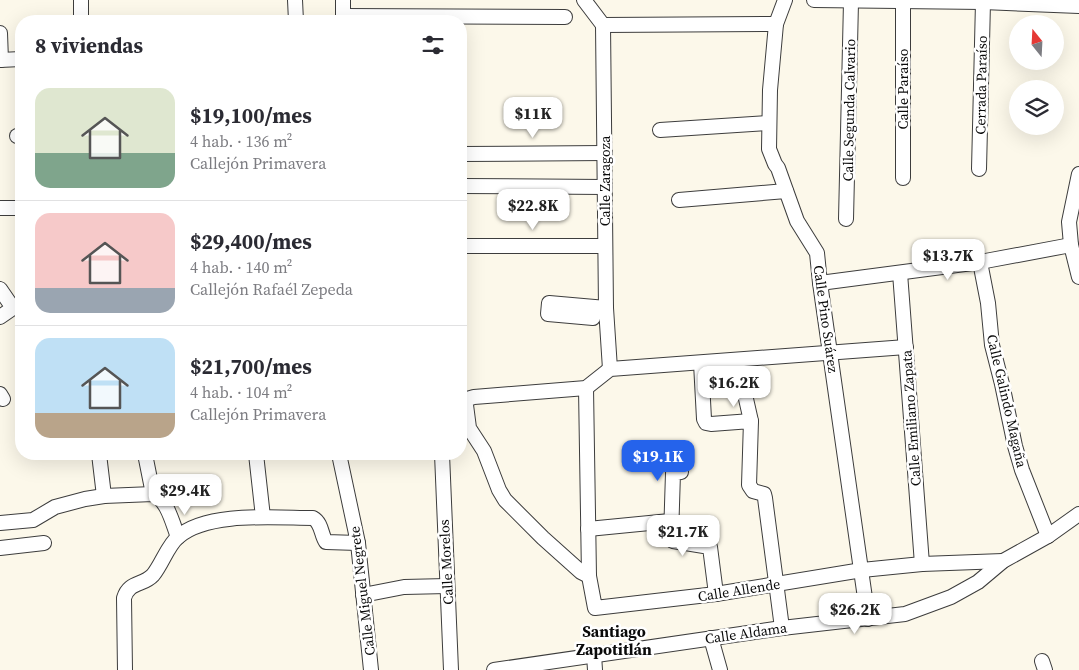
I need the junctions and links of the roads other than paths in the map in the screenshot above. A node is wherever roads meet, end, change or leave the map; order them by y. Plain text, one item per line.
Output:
1 (81, 0) edge
2 (295, 0) edge
3 (343, 0) edge
4 (584, 0) edge
5 (785, 0) edge
6 (814, 0) edge
7 (903, 1) edge
8 (1015, 1) edge
9 (851, 2) junction
10 (983, 2) junction
11 (1079, 6) edge
12 (81, 15) edge
13 (296, 15) edge
14 (343, 15) edge
15 (467, 17) edge
16 (565, 17) dead end
17 (776, 24) junction
18 (603, 25) junction
19 (0, 33) edge
20 (15, 59) edge
21 (1, 60) edge
22 (770, 123) junction
23 (660, 130) dead end
24 (605, 153) junction
25 (467, 154) edge
26 (979, 169) dead end
27 (1079, 174) edge
28 (903, 178) dead end
29 (467, 186) edge
30 (605, 187) junction
31 (786, 192) junction
32 (679, 200) dead end
33 (0, 208) edge
34 (15, 208) edge
35 (846, 219) dead end
36 (1071, 245) junction
37 (467, 246) edge
38 (605, 246) junction
39 (980, 262) junction
40 (900, 273) junction
41 (1079, 277) edge
42 (820, 283) junction
43 (0, 289) edge
44 (0, 317) edge
45 (906, 348) junction
46 (831, 354) junction
47 (701, 363) junction
48 (610, 369) junction
49 (586, 388) junction
50 (744, 390) dead end
51 (467, 402) edge
52 (751, 421) junction
53 (467, 430) edge
54 (100, 460) edge
55 (146, 460) edge
56 (257, 460) edge
57 (340, 460) edge
58 (442, 460) edge
59 (681, 472) dead end
60 (153, 494) junction
61 (104, 496) junction
62 (1079, 514) edge
63 (262, 517) junction
64 (670, 521) junction
65 (0, 523) edge
66 (588, 529) junction
67 (1048, 536) junction
68 (178, 537) junction
69 (358, 542) junction
70 (44, 543) dead end
71 (0, 548) edge
72 (1003, 561) junction
73 (922, 564) junction
74 (862, 570) junction
75 (589, 576) junction
76 (775, 584) junction
77 (447, 586) junction
78 (716, 594) junction
79 (363, 595) junction
80 (868, 619) junction
81 (782, 628) junction
82 (711, 638) junction
83 (594, 655) junction
84 (520, 668) edge
85 (125, 670) edge
86 (371, 670) edge
87 (451, 670) edge
88 (494, 670) edge
89 (595, 670) edge
90 (720, 670) edge

1 - 12 street
2 - 13 street
3 - 14 street
4 - 18 street
5 - 17 street, Calle Pino Suárez
6 - 9 street
7 - 9 street
7 - 10 street
7 - 28 street, Calle Paraíso
8 - 10 street
8 - 11 street
9 - 35 street, Calle Segunda Calvario
10 - 26 street, Cerrada Paraíso
15 - 16 street
17 - 18 street
17 - 22 street, Calle Pino Suárez
18 - 24 street, Calle Zaragoza
19 - 21 street
20 - 21 street
22 - 23 street
22 - 31 street, Calle Pino Suárez
24 - 25 street
24 - 30 street, Calle Zaragoza
27 - 36 street
29 - 30 street
30 - 38 street, Calle Zaragoza
31 - 32 street
31 - 42 street, Calle Pino Suárez
33 - 34 street
36 - 39 street
36 - 41 street
37 - 38 street
38 - 48 street, Calle Zaragoza
39 - 40 street
39 - 67 street, Calle Galindo Magaña
40 - 42 street
40 - 45 street, Calle Emiliano Zapata
42 - 46 street, Calle Pino Suárez
43 - 44 street
45 - 46 street
45 - 73 street, Calle Emiliano Zapata
46 - 47 street
46 - 74 street, Calle Pino Suárez
47 - 48 street
47 - 52 street
48 - 49 street
49 - 51 street
49 - 66 street
50 - 52 street
52 - 76 street
53 - 75 street
54 - 61 street
55 - 60 street
56 - 63 street
57 - 69 street, Calle Miguel Negrete
58 - 77 street, Calle Morelos
59 - 64 street
60 - 61 street
60 - 68 street
61 - 65 street
62 - 67 street, Calle Aldama
63 - 68 street
63 - 69 street
64 - 66 street
64 - 78 street
66 - 75 street
67 - 72 street, Calle Aldama
68 - 85 street
69 - 79 street, Calle Miguel Negrete
70 - 71 street
72 - 73 street, Calle Allende
72 - 80 street, Calle Aldama
73 - 74 street, Calle Allende
74 - 76 street, Calle Allende
74 - 80 street, Calle Pino Suárez
75 - 78 street, Calle Allende
76 - 78 street, Calle Allende
76 - 81 street
77 - 79 street
77 - 87 street, Calle Morelos
79 - 86 street, Calle Miguel Negrete
80 - 81 street, Calle Aldama
81 - 82 street, Calle Aldama
82 - 83 street, Calle Aldama
82 - 90 street
83 - 84 street, Calle Aldama
83 - 89 street
84 - 88 street, Calle Aldama

